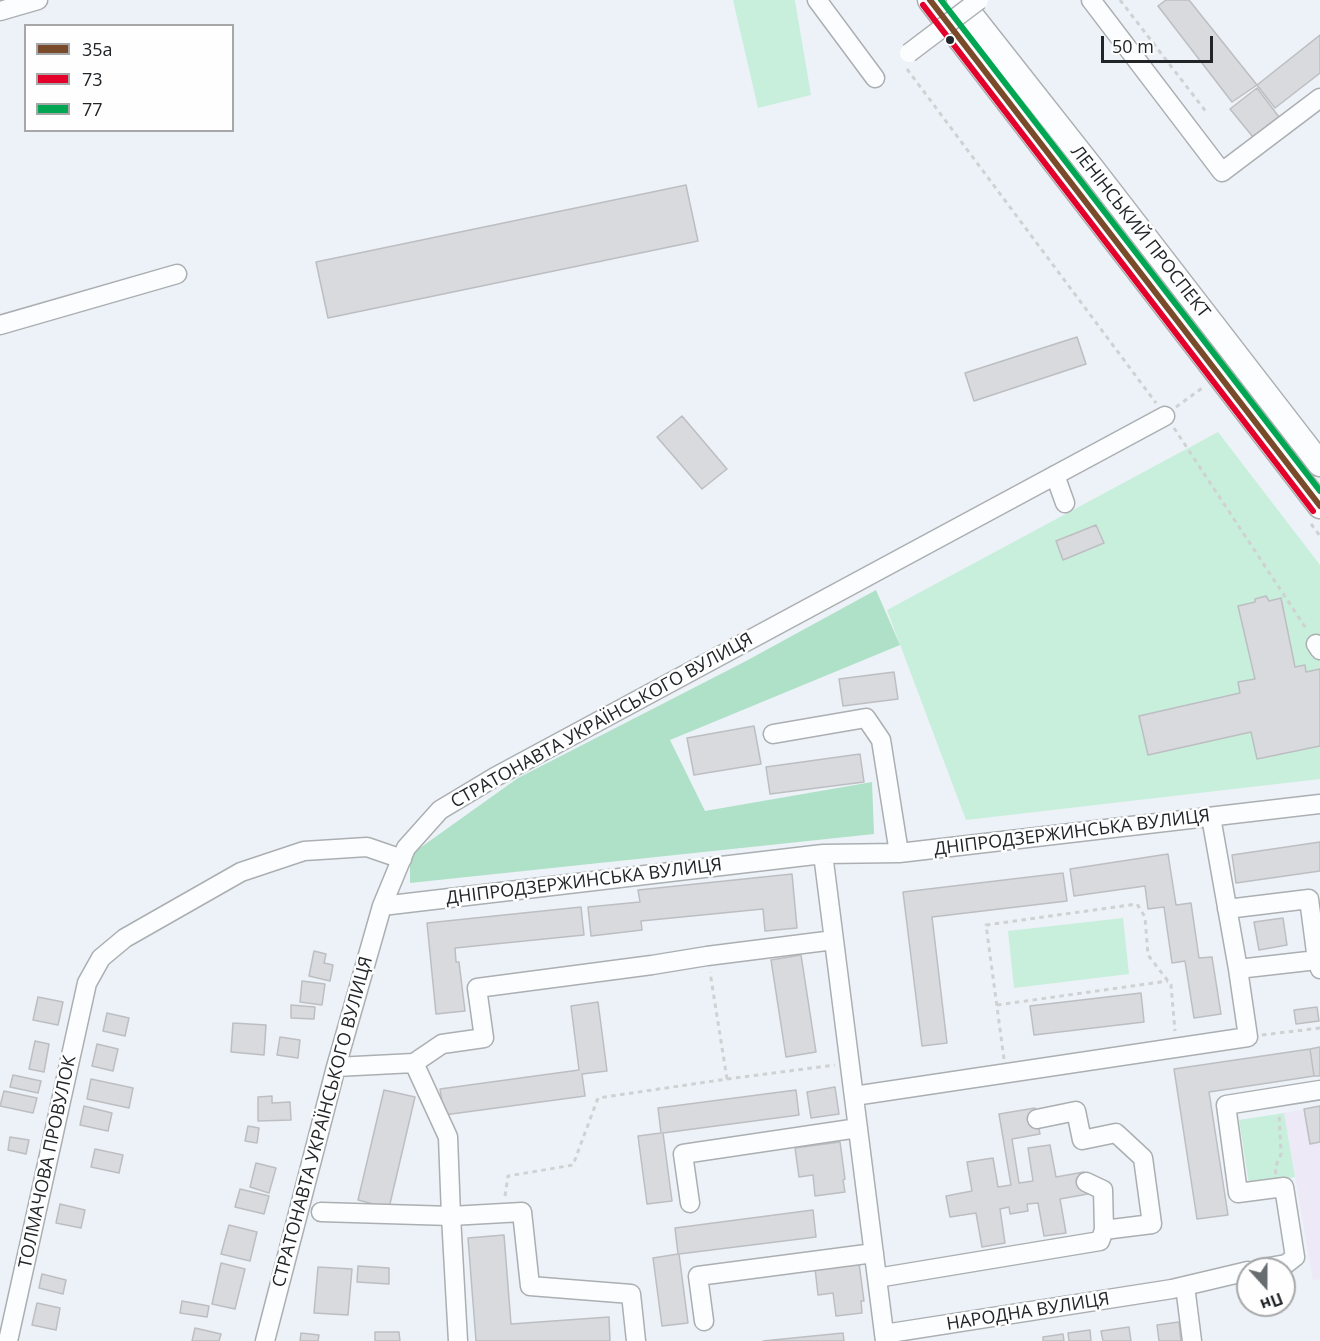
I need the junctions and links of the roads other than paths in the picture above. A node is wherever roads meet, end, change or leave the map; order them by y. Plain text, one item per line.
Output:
1 (38, 0) edge
2 (817, 0) edge
3 (930, 0) edge
4 (960, 0) edge
5 (979, 0) edge
6 (1091, 0) edge
7 (2, 7) edge
8 (909, 53) road end
9 (875, 78) dead end
10 (1320, 98) edge
11 (177, 274) dead end
12 (0, 325) edge
13 (1165, 416) road end
14 (1320, 464) edge
15 (1055, 475) junction
16 (1065, 503) dead end
17 (1313, 512) edge
18 (773, 734) dead end
19 (1320, 804) edge
20 (1211, 817) junction
21 (900, 853) junction
22 (823, 855) junction
23 (402, 859) junction
24 (382, 906) junction
25 (1227, 909) junction
26 (1316, 921) edge
27 (834, 940) junction
28 (1318, 964) edge
29 (1238, 969) junction
30 (414, 1064) junction
31 (336, 1067) junction
32 (1320, 1090) edge
33 (854, 1096) junction
34 (1037, 1119) dead end
35 (858, 1128) junction
36 (1086, 1182) dead end
37 (690, 1203) dead end
38 (321, 1212) dead end
39 (451, 1216) junction
40 (1104, 1230) junction
41 (874, 1253) junction
42 (1295, 1257) edge
43 (1236, 1274) edge
44 (877, 1278) junction
45 (1179, 1288) junction
46 (704, 1321) dead end
47 (884, 1337) edge
48 (8, 1341) edge
49 (265, 1341) edge
50 (458, 1341) edge
51 (636, 1341) edge
52 (1192, 1341) edge

1 - 7 street
2 - 9 street
3 - 17 main road, ЛЕНІНСЬКИЙ ПРОСПЕКТ
4 - 14 main road, ЛЕНІНСЬКИЙ ПРОСПЕКТ
5 - 8 street, bridge
6 - 10 street
11 - 12 street
13 - 15 street, СТРАТОНАВТА УКРАЇНСЬКОГО ВУЛИЦЯ
15 - 16 street
15 - 23 street, СТРАТОНАВТА УКРАЇНСЬКОГО ВУЛИЦЯ
18 - 21 street
19 - 20 street, ДНІПРОДЗЕРЖИНСЬКА ВУЛИЦЯ
20 - 21 street, ДНІПРОДЗЕРЖИНСЬКА ВУЛИЦЯ
20 - 25 street
21 - 22 street, ДНІПРОДЗЕРЖИНСЬКА ВУЛИЦЯ
22 - 24 street, ДНІПРОДЗЕРЖИНСЬКА ВУЛИЦЯ
22 - 27 street
23 - 24 street, СТРАТОНАВТА УКРАЇНСЬКОГО ВУЛИЦЯ
23 - 48 street, ТОЛМАЧОВА ПРОВУЛОК
24 - 31 street, СТРАТОНАВТА УКРАЇНСЬКОГО ВУЛИЦЯ
25 - 26 street
25 - 29 street
26 - 28 street
27 - 30 street
27 - 33 street
28 - 29 street
29 - 33 street
30 - 31 street
30 - 39 street
31 - 49 street, СТРАТОНАВТА УКРАЇНСЬКОГО ВУЛИЦЯ
32 - 42 street
33 - 35 street
34 - 40 street
35 - 37 street
35 - 41 street
36 - 40 street
38 - 39 street
39 - 50 street
39 - 51 street
40 - 44 street
41 - 44 street
41 - 46 street
43 - 45 street, НАРОДНА ВУЛИЦЯ
44 - 47 street
45 - 47 street, НАРОДНА ВУЛИЦЯ
45 - 52 street

